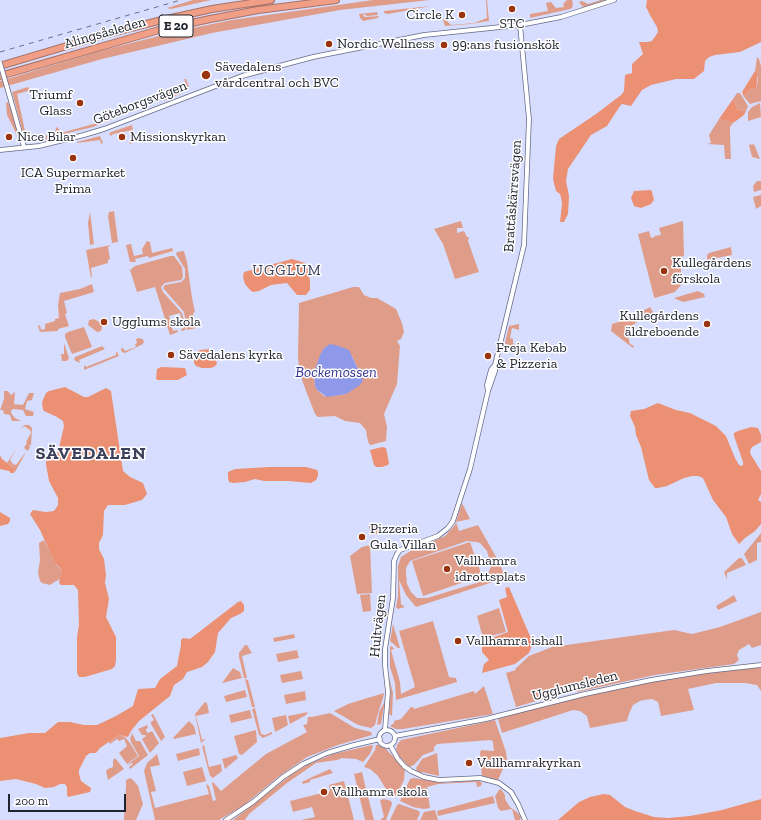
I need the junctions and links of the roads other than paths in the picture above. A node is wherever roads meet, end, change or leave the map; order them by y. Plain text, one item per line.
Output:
1 (271, 0) edge
2 (336, 0) edge
3 (614, 0) edge
4 (520, 25) junction
5 (0, 63) edge
6 (0, 66) edge
7 (0, 76) edge
8 (24, 147) junction
9 (0, 150) edge
10 (400, 550) joint
11 (761, 665) edge
12 (385, 730) junction
13 (395, 736) junction
14 (380, 739) junction
15 (390, 745) junction
16 (226, 820) edge
17 (524, 820) edge

1 - 6 highway, E 20
2 - 7 highway, Alingsåsleden / E 20
3 - 4 street, Göteborgsvägen
4 - 8 street, Göteborgsvägen
4 - 10 street, Brattåskärrsvägen
5 - 8 street, bridge
8 - 9 street, Göteborgsvägen
10 - 12 street, Hultvägen
11 - 13 street, Ugglumsleden
12 - 13 street
12 - 14 street
13 - 15 street
14 - 15 street
14 - 16 street
15 - 17 street

